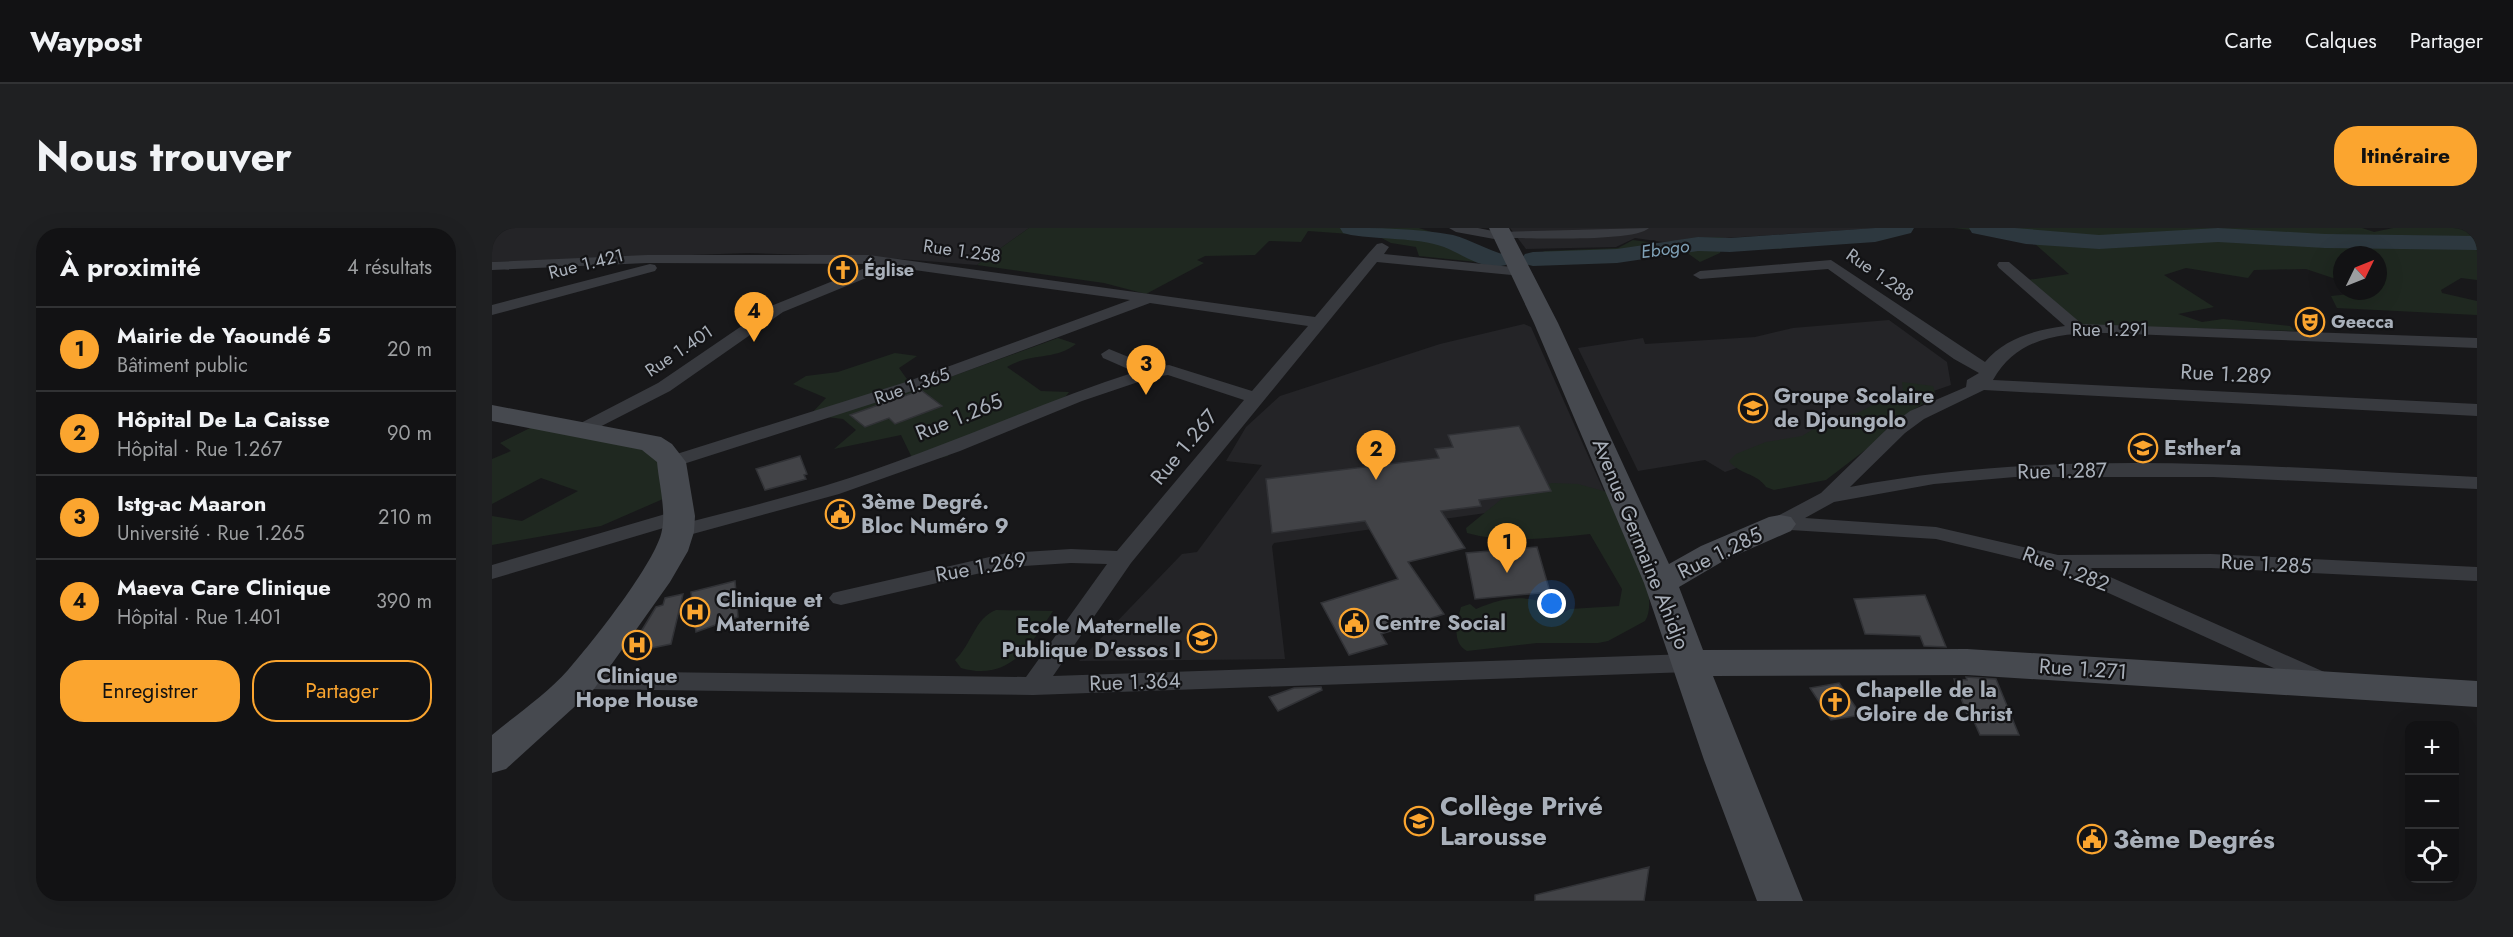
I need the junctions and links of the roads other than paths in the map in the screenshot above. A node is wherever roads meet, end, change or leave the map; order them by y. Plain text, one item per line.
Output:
1 (1456, 228) edge
2 (1642, 228) edge
3 (1502, 233) edge
4 (690, 258) junction
5 (894, 261) junction
6 (2004, 265) dead end
7 (492, 266) edge
8 (1522, 272) junction
9 (1700, 275) dead end
10 (1149, 298) junction
11 (492, 310) edge
12 (1317, 322) junction
13 (2076, 327) junction
14 (2477, 343) edge
15 (1109, 354) dead end
16 (1987, 370) junction
17 (1151, 372) junction
18 (1973, 384) junction
19 (1255, 398) junction
20 (2477, 410) edge
21 (492, 413) edge
22 (584, 429) junction
23 (671, 462) junction
24 (2477, 483) edge
25 (1828, 496) junction
26 (678, 524) junction
27 (1780, 524) junction
28 (1123, 558) junction
29 (2056, 561) junction
30 (492, 572) edge
31 (2477, 574) edge
32 (1661, 582) junction
33 (841, 598) dead end
34 (1689, 663) junction
35 (581, 680) junction
36 (1033, 686) junction
37 (2332, 686) junction
38 (2477, 694) edge
39 (492, 758) edge
40 (1780, 901) edge

1 - 3 street
2 - 3 street
3 - 8 street, Avenue Germaine Ahidjo
4 - 5 street, Rue 1.258
4 - 7 street, Rue 1.258
4 - 11 street, Rue 1.421
5 - 10 street, Rue 1.258
5 - 22 street, Rue 1.401
6 - 13 street
8 - 12 street, Rue 1.267
8 - 32 street, Avenue Germaine Ahidjo
9 - 16 street, Rue 1.288
10 - 12 street, Rue 1.258
10 - 23 street, Rue 1.365
12 - 19 street, Rue 1.267
13 - 14 street, Rue 1.291
13 - 16 street, Rue 1.291
15 - 17 street
16 - 18 street, Rue 1.291
17 - 19 street, Rue 1.265
17 - 26 street, Rue 1.265
18 - 20 street, Rue 1.289
18 - 25 street, Rue 1.291
19 - 28 street, Rue 1.267
21 - 22 street
22 - 23 street
23 - 26 street
24 - 25 street, Rue 1.287
25 - 27 street, Rue 1.291
26 - 30 street, Rue 1.265
26 - 35 street
27 - 29 street, Rue 1.282
27 - 32 street, Rue 1.285
28 - 33 street, Rue 1.269
28 - 36 street, Rue 1.267
29 - 31 street, Rue 1.285
29 - 37 street, Rue 1.282
32 - 34 street, Avenue Germaine Ahidjo
34 - 36 street, Rue 1.364
34 - 37 street, Rue 1.271
34 - 40 street, Avenue Germaine Ahidjo
35 - 36 street, Rue 1.364
35 - 39 street
37 - 38 street, Rue 1.271

